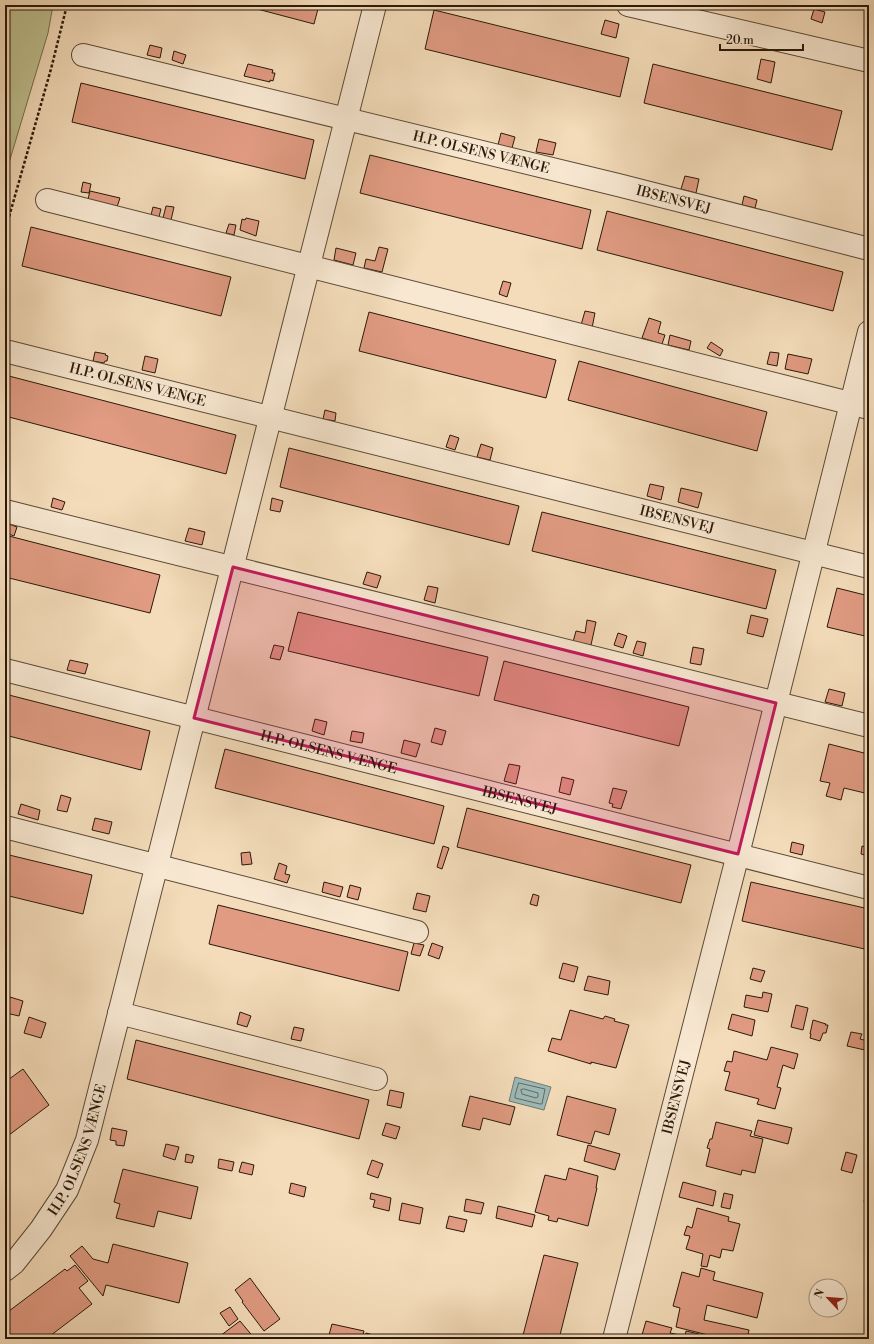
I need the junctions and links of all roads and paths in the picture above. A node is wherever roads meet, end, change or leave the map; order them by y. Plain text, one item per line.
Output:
1 (67, 5) edge
2 (375, 5) edge
3 (628, 5) edge
4 (83, 56) dead end
5 (869, 61) edge
6 (346, 119) junction
7 (618, 185) joint
8 (47, 200) dead end
9 (5, 231) edge
10 (869, 249) edge
11 (309, 267) junction
12 (869, 332) edge
13 (5, 350) edge
14 (860, 406) edge
15 (270, 417) junction
16 (540, 485) joint
17 (5, 511) edge
18 (814, 554) junction
19 (232, 567) junction
20 (869, 567) edge
21 (5, 670) edge
22 (776, 703) junction
23 (194, 718) junction
24 (869, 726) edge
25 (464, 786) joint
26 (5, 827) edge
27 (738, 854) junction
28 (156, 866) junction
29 (869, 888) edge
30 (417, 932) dead end
31 (119, 1013) junction
32 (376, 1079) dead end
33 (5, 1270) edge
34 (614, 1339) edge

1 - 9 path
2 - 6 street, H.P. OLSENS VÆNGE
3 - 5 street
4 - 6 street, H.P. OLSENS VÆNGE
6 - 7 street, H.P. OLSENS VÆNGE
6 - 11 street, H.P. OLSENS VÆNGE
7 - 10 street, IBSENSVEJ
8 - 11 street
11 - 14 street
11 - 15 street, H.P. OLSENS VÆNGE
12 - 14 street, IBSENSVEJ
13 - 15 street, H.P. OLSENS VÆNGE
14 - 18 street, IBSENSVEJ
15 - 16 street, H.P. OLSENS VÆNGE
15 - 19 street, H.P. OLSENS VÆNGE
16 - 18 street, IBSENSVEJ
17 - 19 street
18 - 20 street, IBSENSVEJ
18 - 22 street, IBSENSVEJ
19 - 22 street
19 - 23 street, H.P. OLSENS VÆNGE
21 - 23 street, H.P. OLSENS VÆNGE
22 - 24 street
22 - 27 street, IBSENSVEJ
23 - 25 street, H.P. OLSENS VÆNGE
23 - 28 street, H.P. OLSENS VÆNGE
25 - 27 street, IBSENSVEJ
26 - 28 street
27 - 29 street, IBSENSVEJ
27 - 34 street, IBSENSVEJ
28 - 30 street
28 - 31 street, H.P. OLSENS VÆNGE
31 - 32 street
31 - 33 street, H.P. OLSENS VÆNGE

